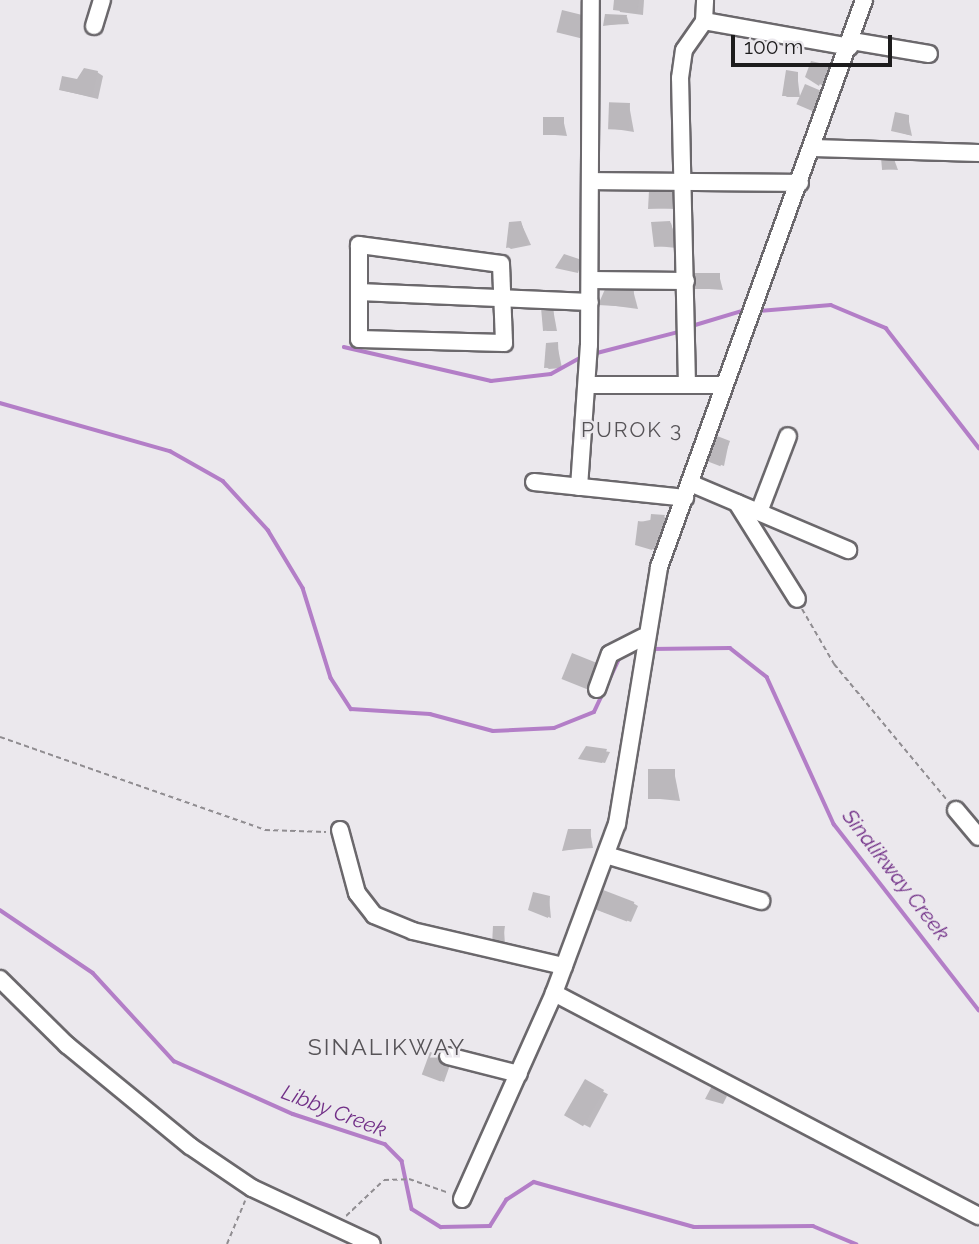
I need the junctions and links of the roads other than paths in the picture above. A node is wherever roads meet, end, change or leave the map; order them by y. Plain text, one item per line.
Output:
1 (102, 0) edge
2 (591, 0) edge
3 (705, 0) edge
4 (864, 0) edge
5 (704, 21) junction
6 (94, 26) dead end
7 (851, 44) junction
8 (929, 54) dead end
9 (813, 148) junction
10 (979, 153) edge
11 (683, 178) junction
12 (591, 181) junction
13 (800, 183) junction
14 (590, 280) junction
15 (686, 281) junction
16 (359, 292) junction
17 (505, 299) junction
18 (590, 302) junction
19 (587, 385) junction
20 (687, 385) junction
21 (724, 385) junction
22 (788, 436) dead end
23 (534, 482) dead end
24 (579, 486) junction
25 (688, 490) junction
26 (737, 503) junction
27 (759, 512) junction
28 (848, 550) dead end
29 (797, 599) road end
30 (643, 637) junction
31 (597, 689) dead end
32 (956, 810) road end
33 (340, 830) road end
34 (979, 837) edge
35 (606, 855) junction
36 (761, 901) dead end
37 (564, 966) junction
38 (0, 979) edge
39 (554, 993) junction
40 (448, 1056) dead end
41 (519, 1074) junction
42 (461, 1199) road end
43 (979, 1216) edge
44 (372, 1244) edge

1 - 6 street
2 - 12 street
3 - 5 street
4 - 7 street
5 - 7 street
5 - 11 street
7 - 8 street
7 - 9 street
9 - 10 street
9 - 13 street
11 - 12 street
11 - 13 street
11 - 15 street
12 - 14 street
13 - 21 street
14 - 15 street
14 - 18 street
15 - 20 street
16 - 17 street
16 - 17 street
16 - 17 street
17 - 18 street
18 - 19 street
19 - 20 street
19 - 24 street
20 - 21 street
21 - 25 street
22 - 27 street
23 - 24 street
24 - 25 street
25 - 26 street
25 - 30 street
26 - 27 street
26 - 29 street
27 - 28 street
30 - 31 street
30 - 35 street
32 - 34 street
33 - 37 street
35 - 36 street
35 - 37 street
37 - 39 street
38 - 44 street
39 - 41 street
39 - 43 street
40 - 41 street
41 - 42 street

